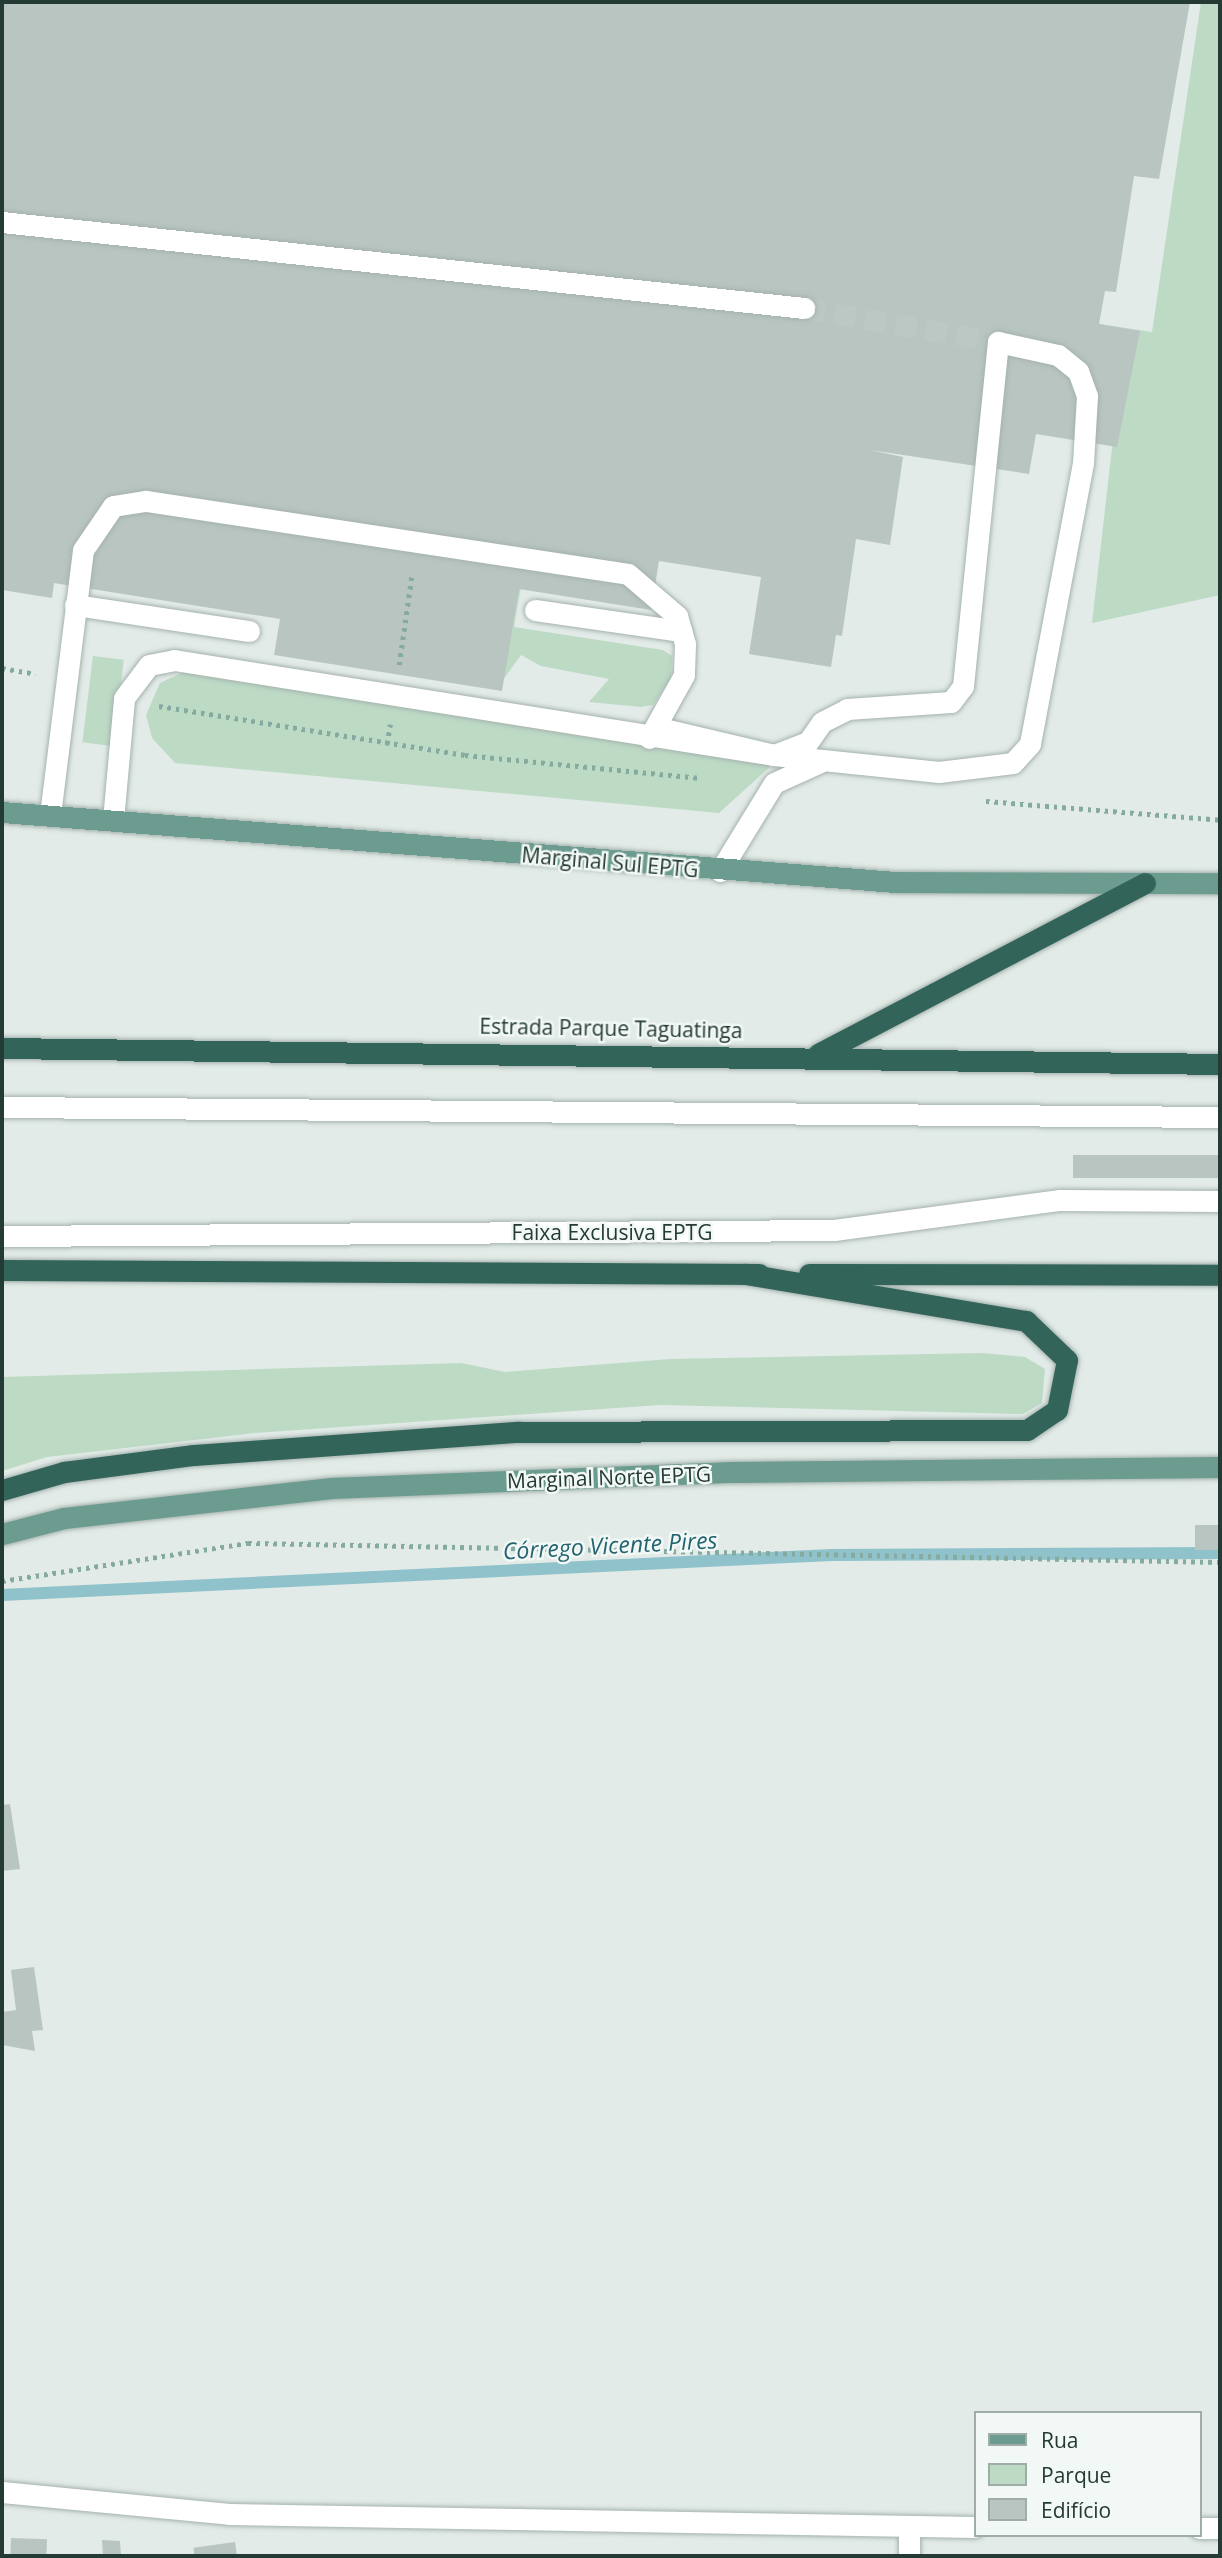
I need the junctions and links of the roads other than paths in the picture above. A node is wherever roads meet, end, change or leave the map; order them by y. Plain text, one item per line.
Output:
1 (2, 222) edge
2 (804, 308) tunnel mouth
3 (75, 605) junction
4 (535, 610) dead end
5 (248, 631) dead end
6 (681, 631) junction
7 (653, 732) junction
8 (774, 755) junction
9 (820, 762) junction
10 (2, 812) edge
11 (50, 815) junction
12 (113, 820) junction
13 (720, 871) junction
14 (1145, 883) junction
15 (1220, 883) edge
16 (2, 1048) edge
17 (817, 1055) junction
18 (1220, 1064) edge
19 (2, 1107) edge
20 (1220, 1117) edge
21 (1220, 1201) edge
22 (2, 1236) edge
23 (2, 1270) edge
24 (745, 1274) junction
25 (1220, 1275) edge
26 (1220, 1467) edge
27 (2, 1490) edge
28 (2, 1534) edge
29 (2, 2493) edge
30 (909, 2527) junction
31 (974, 2527) edge
32 (1201, 2528) edge
33 (1220, 2528) edge
34 (909, 2556) edge

1 - 2 street
3 - 5 street
3 - 6 street
3 - 11 street
4 - 6 street
6 - 7 street
7 - 8 street
7 - 12 street
8 - 9 street
8 - 9 street
9 - 13 street
10 - 11 main road, Marginal Sul EPTG
11 - 12 main road, Marginal Sul EPTG
12 - 13 main road, Marginal Sul EPTG
13 - 14 main road, Marginal Sul EPTG
14 - 15 main road, Marginal Sul EPTG
14 - 17 highway
16 - 17 highway, Estrada Parque Taguatinga
17 - 18 highway, Estrada Parque Taguatinga
19 - 20 street
21 - 22 street, Faixa Exclusiva EPTG
23 - 24 highway
24 - 25 highway
24 - 27 highway
26 - 28 main road, Marginal Norte EPTG
29 - 30 street
30 - 31 street
30 - 34 street
32 - 33 street

